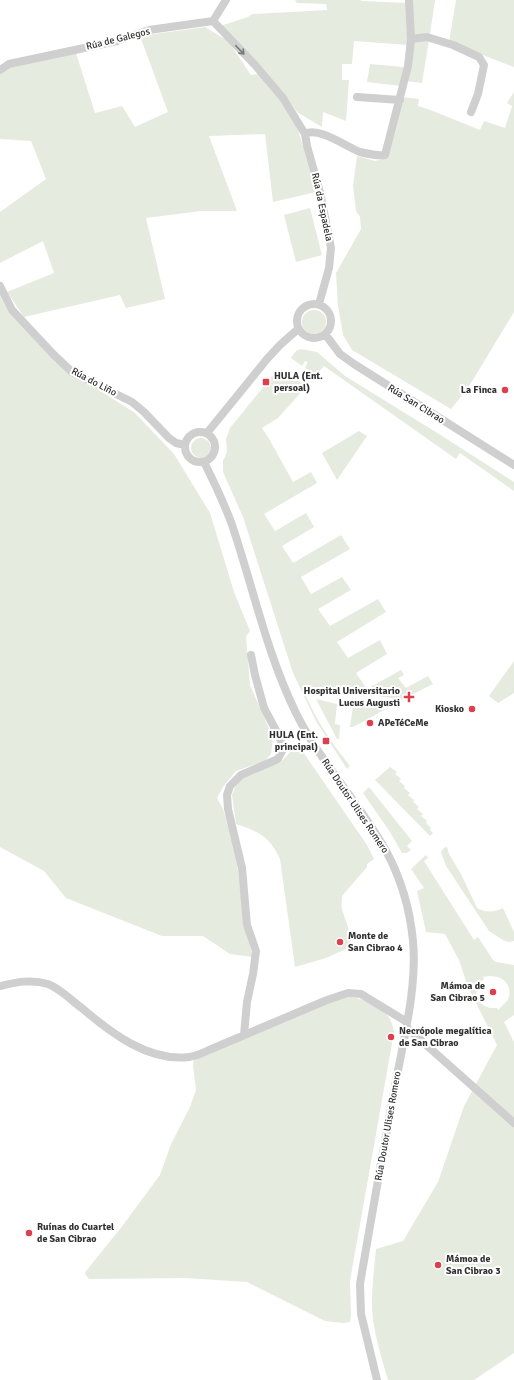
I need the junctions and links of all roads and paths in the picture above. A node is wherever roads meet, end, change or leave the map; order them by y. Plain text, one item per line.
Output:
1 (226, 0) edge
2 (409, 0) edge
3 (213, 22) junction
4 (411, 39) junction
5 (0, 70) edge
6 (357, 97) dead end
7 (400, 100) junction
8 (471, 112) dead end
9 (305, 134) junction
10 (0, 286) edge
11 (320, 304) junction
12 (298, 329) junction
13 (325, 334) junction
14 (207, 433) junction
15 (185, 445) junction
16 (204, 462) junction
17 (514, 465) edge
18 (251, 655) dead end
19 (0, 986) edge
20 (406, 1025) junction
21 (244, 1035) junction
22 (514, 1123) edge
23 (377, 1380) edge

1 - 3 street
2 - 4 street
3 - 5 street, Rúa de Galegos
3 -> 9 street, Rúa da Espadela
4 - 7 street
4 - 8 street
6 - 7 street
7 - 9 street
9 - 11 street, Rúa da Espadela
10 - 15 street, Rúa do Liño
11 - 12 street
11 - 13 street
12 - 13 street
12 - 14 street
13 - 17 street, Rúa San Cibrao
14 - 15 street
14 - 16 street
15 - 16 street
16 - 20 street, Rúa Doutor Ulises Romero
18 - 21 street
19 - 21 street
20 - 21 street
20 - 22 street
20 - 23 street, Rúa Doutor Ulises Romero

